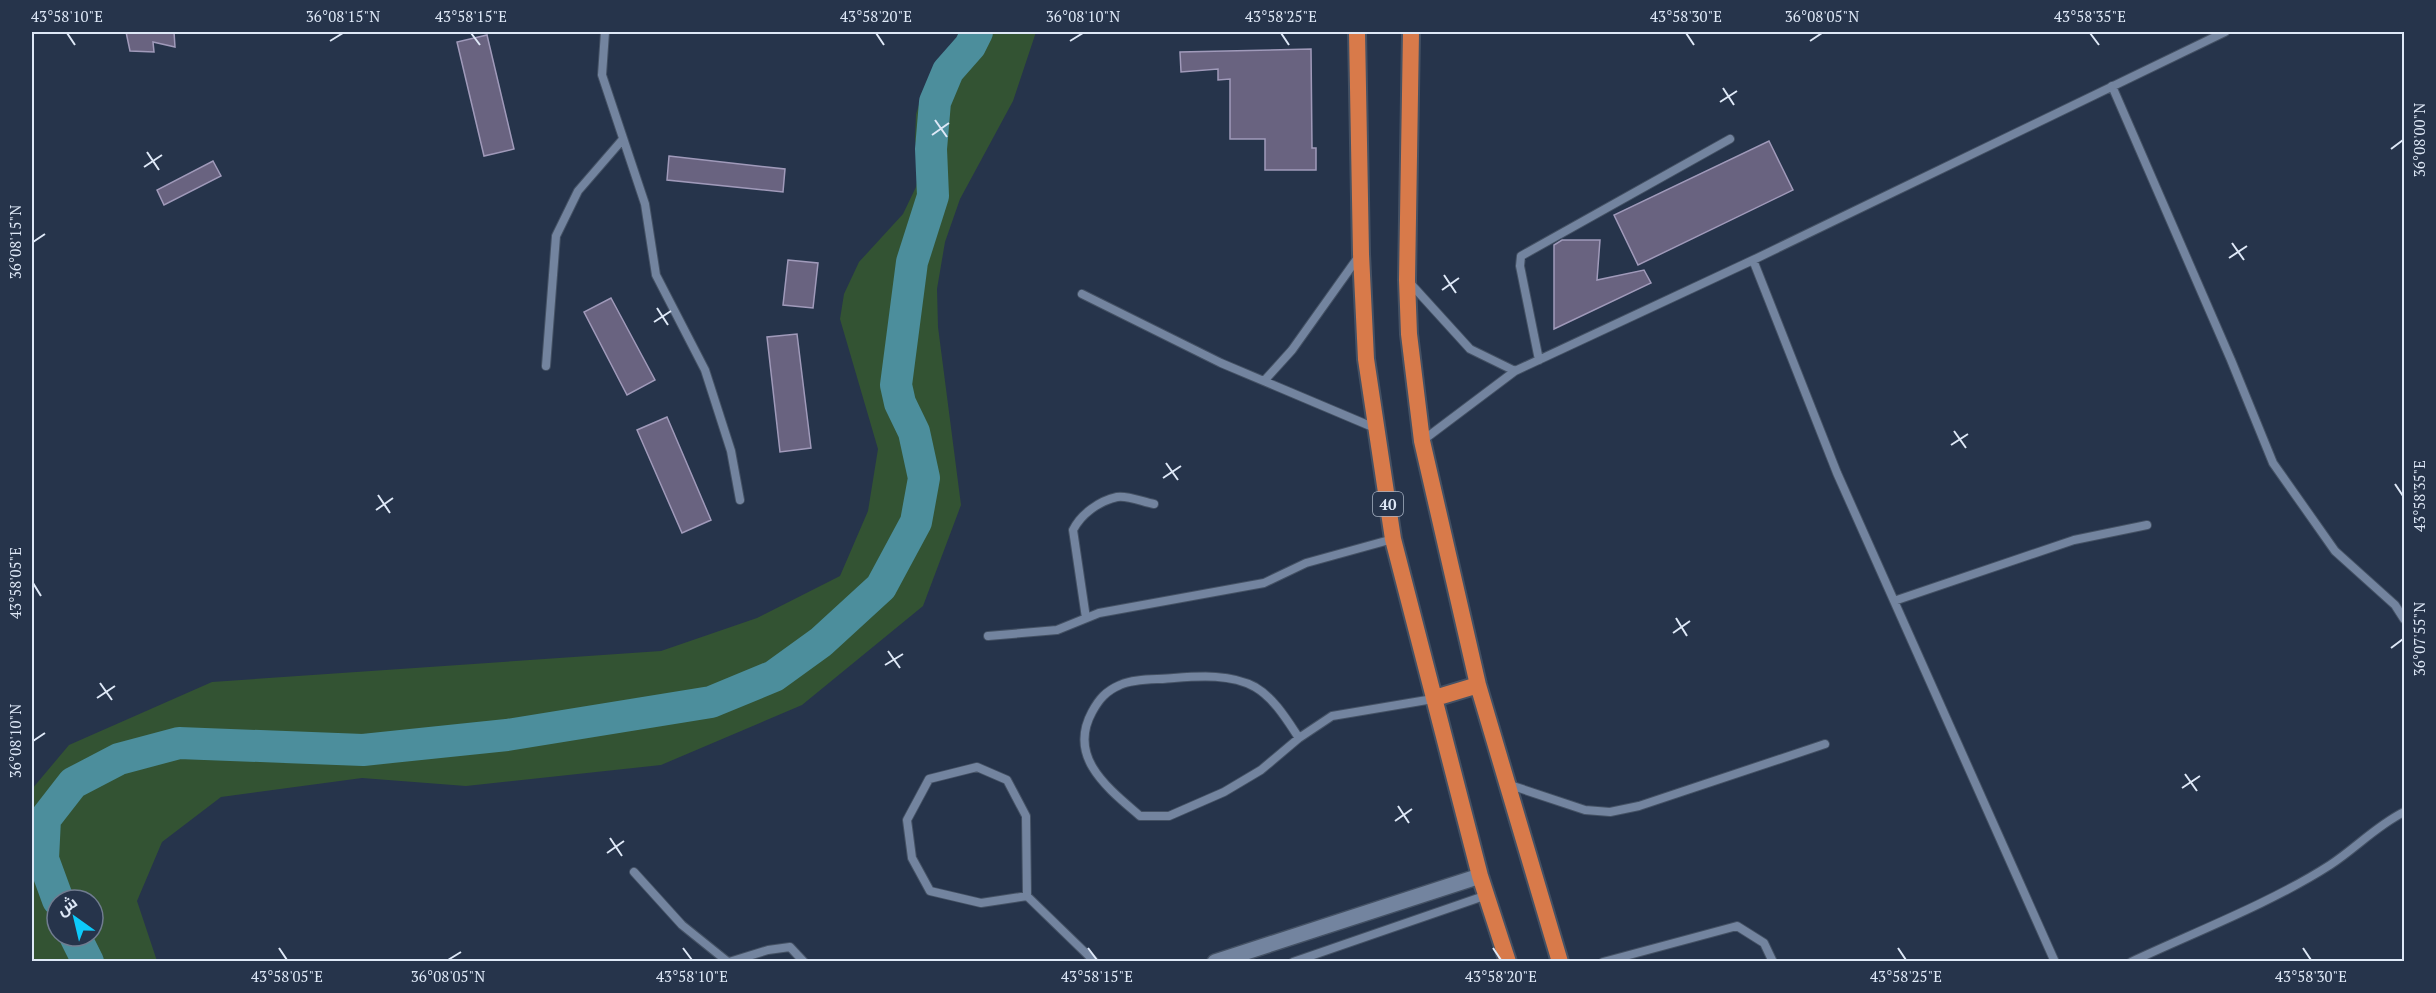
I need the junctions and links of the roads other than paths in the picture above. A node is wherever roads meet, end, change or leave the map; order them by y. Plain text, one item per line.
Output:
1 (605, 32) edge
2 (1357, 32) edge
3 (1411, 32) edge
4 (2225, 32) edge
5 (2112, 86) junction
6 (1730, 139) dead end
7 (623, 140) junction
8 (1361, 254) junction
9 (1753, 260) junction
10 (1407, 280) junction
11 (1082, 294) dead end
12 (1539, 360) junction
13 (546, 366) dead end
14 (1515, 371) junction
15 (1263, 381) junction
16 (1375, 428) junction
17 (1422, 441) junction
18 (740, 500) dead end
19 (1154, 504) dead end
20 (2147, 525) dead end
21 (1393, 539) junction
22 (1894, 601) junction
23 (1086, 618) junction
24 (2404, 619) edge
25 (988, 636) dead end
26 (1479, 686) junction
27 (1435, 698) junction
28 (1299, 738) junction
29 (1825, 744) dead end
30 (1506, 783) junction
31 (2404, 812) edge
32 (634, 872) dead end
33 (1480, 876) junction
34 (1486, 895) junction
35 (1027, 896) junction
36 (729, 962) edge
37 (804, 962) edge
38 (1095, 962) edge
39 (1215, 962) edge
40 (1293, 962) edge
41 (1508, 962) edge
42 (1560, 962) edge
43 (1603, 962) edge
44 (1773, 962) edge
45 (2055, 962) edge
46 (2131, 962) edge

1 - 7 lane
2 - 8 highway, 40
3 - 10 highway
4 - 5 lane
5 - 9 lane
5 - 24 lane
6 - 12 lane
7 - 13 lane
7 - 18 lane
8 - 15 lane
8 - 16 highway, 40
9 - 12 lane
9 - 22 lane
10 - 14 lane
10 - 17 highway
11 - 15 lane
12 - 14 lane
14 - 17 lane
15 - 16 lane
16 - 21 highway, 40
17 - 26 highway
19 - 23 lane
20 - 22 lane
21 - 23 lane
21 - 27 highway, 40
22 - 45 lane
23 - 25 lane
26 - 27 highway
26 - 30 highway
27 - 28 lane
27 - 33 highway, 40
28 - 28 lane
29 - 30 lane
30 - 42 highway
31 - 46 lane
32 - 36 lane
33 - 34 highway, 40
33 - 39 street
34 - 40 lane
34 - 41 highway, 40
35 - 35 lane
35 - 38 lane
36 - 37 lane
43 - 44 lane

